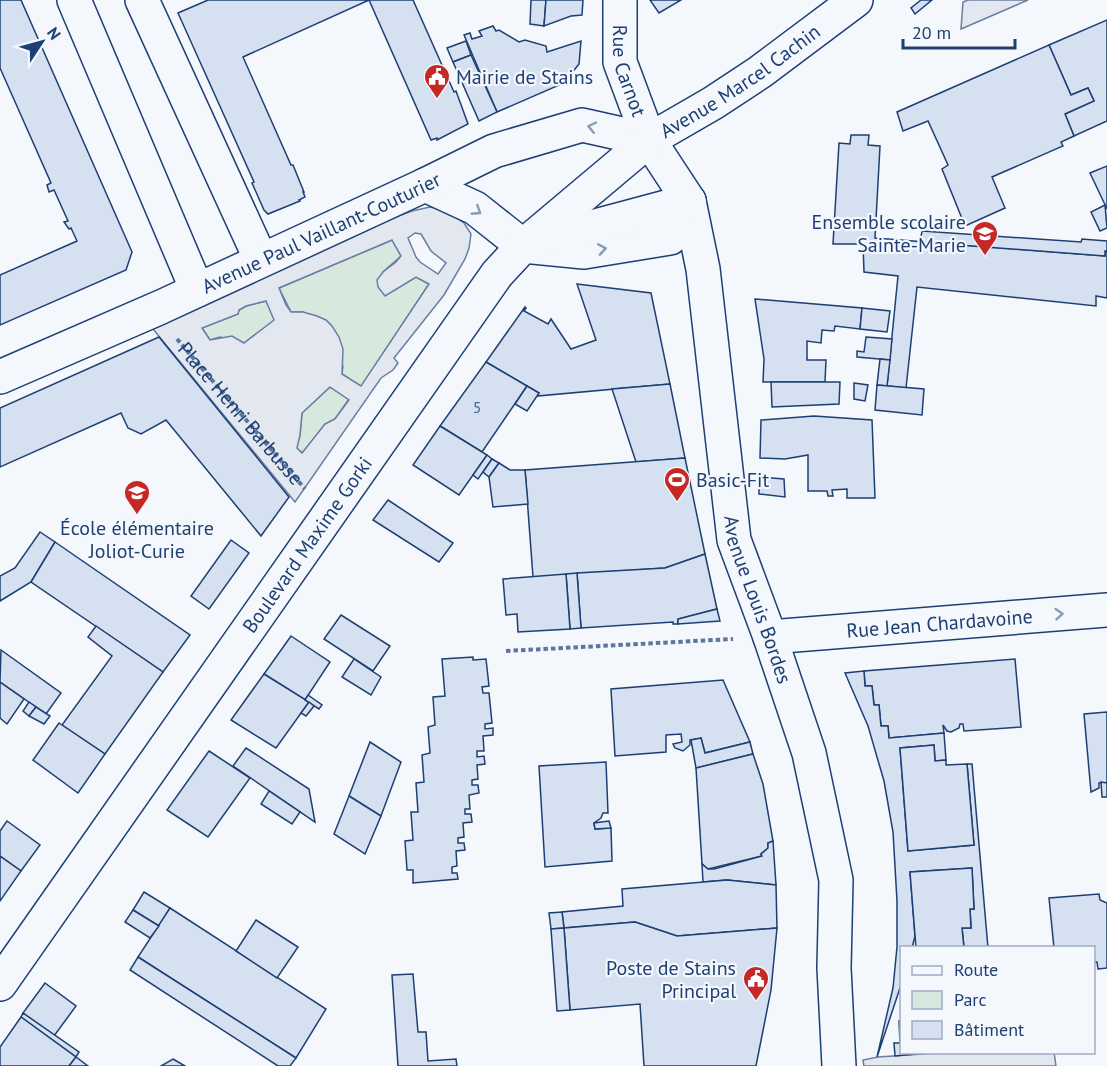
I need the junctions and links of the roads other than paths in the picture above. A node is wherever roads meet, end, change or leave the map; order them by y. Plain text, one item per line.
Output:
1 (74, 0) edge
2 (142, 0) edge
3 (620, 0) edge
4 (856, 0) edge
5 (649, 140) junction
6 (425, 185) junction
7 (688, 201) junction
8 (523, 246) junction
9 (261, 260) junction
10 (196, 290) junction
11 (0, 377) edge
12 (1107, 610) edge
13 (770, 637) junction
14 (0, 984) edge
15 (839, 1066) edge

1 - 10 street
2 - 9 street
3 - 5 street, Rue Carnot
4 - 5 street, Avenue Marcel Cachin
5 -> 6 street, Avenue Paul Vaillant-Couturier
5 - 7 street, Avenue Louis Bordes
5 - 8 street, Boulevard Maxime Gorki
6 -> 8 street
6 - 9 street, Avenue Paul Vaillant-Couturier
8 -> 7 street
7 - 13 street, Avenue Louis Bordes
8 - 14 street, Boulevard Maxime Gorki
9 - 10 street, Avenue Paul Vaillant-Couturier
10 - 11 street, Avenue Paul Vaillant-Couturier
13 -> 12 street, Rue Jean Chardavoine
13 - 15 street, Avenue Louis Bordes

